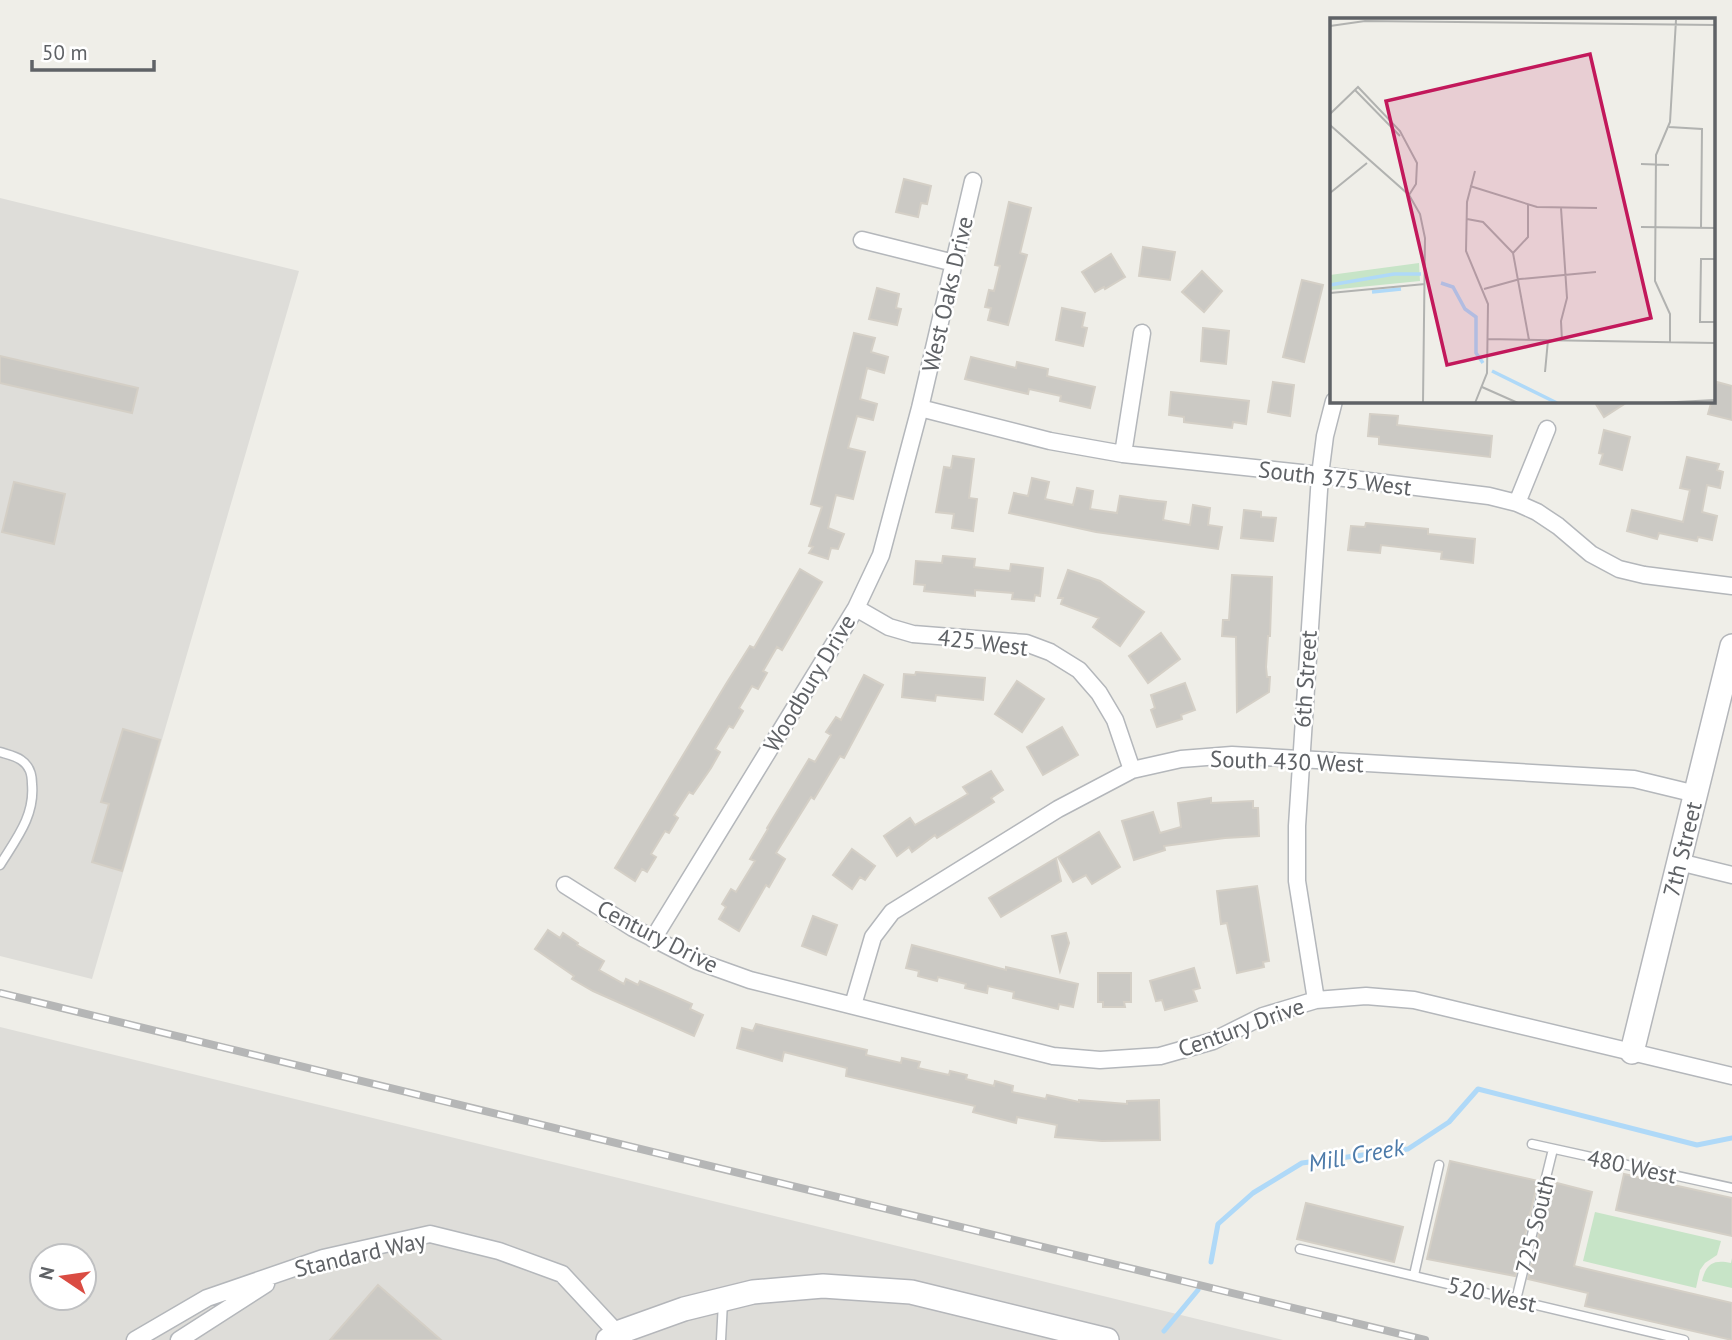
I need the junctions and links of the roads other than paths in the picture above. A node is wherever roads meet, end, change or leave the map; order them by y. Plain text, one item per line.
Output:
1 (973, 181) dead end
2 (862, 240) dead end
3 (954, 263) junction
4 (1142, 333) dead end
5 (1334, 402) edge
6 (920, 408) junction
7 (1547, 429) dead end
8 (1123, 454) junction
9 (1320, 475) junction
10 (1517, 503) junction
11 (1732, 586) edge
12 (856, 608) junction
13 (1732, 646) edge
14 (1729, 674) edge
15 (0, 752) edge
16 (1300, 759) junction
17 (1132, 770) junction
18 (1696, 794) junction
19 (1679, 862) junction
20 (0, 865) edge
21 (1732, 876) edge
22 (565, 885) dead end
23 (653, 939) junction
24 (1316, 1000) junction
25 (853, 1005) junction
26 (1632, 1052) junction
27 (1732, 1076) edge
28 (1532, 1144) dead end
29 (1553, 1149) junction
30 (1439, 1165) dead end
31 (1732, 1188) edge
32 (1300, 1249) dead end
33 (282, 1273) junction
34 (1414, 1275) junction
35 (723, 1299) junction
36 (1516, 1300) junction
37 (612, 1337) edge
38 (135, 1340) edge
39 (179, 1340) edge
40 (721, 1340) edge
41 (1107, 1340) edge
42 (1684, 1340) edge

1 - 3 street, West Oaks Drive
2 - 3 street
3 - 6 street, West Oaks Drive
4 - 8 street
5 - 9 street, 6th Street
6 - 8 street, South 375 West
6 - 12 street, Woodbury Drive
7 - 10 street
8 - 9 street, South 375 West
9 - 10 street, South 375 West
9 - 16 street, 6th Street
10 - 11 street, South 375 West
12 - 17 street, 425 West
12 - 23 street, Woodbury Drive
13 - 14 street, 7th Street
14 - 18 street, 7th Street
15 - 20 lane
16 - 17 street, South 430 West
16 - 18 street, South 430 West
16 - 24 street, 6th Street
17 - 25 street, South 430 West
18 - 19 street, 7th Street
19 - 21 street
19 - 26 street, 7th Street
22 - 23 street, Century Drive
23 - 25 street, Century Drive
24 - 25 street, Century Drive
24 - 26 street, Century Drive
26 - 27 street, Century Drive
28 - 29 lane, 480 West
29 - 31 lane, 480 West
29 - 36 lane, 725 South
30 - 34 lane
32 - 34 lane, 520 West
33 - 37 street, Standard Way
33 - 38 street, Standard Way
33 - 39 street, Standard Way
34 - 36 lane, 520 West
35 - 37 street
35 - 40 lane
35 - 41 street
36 - 42 lane, 520 West

